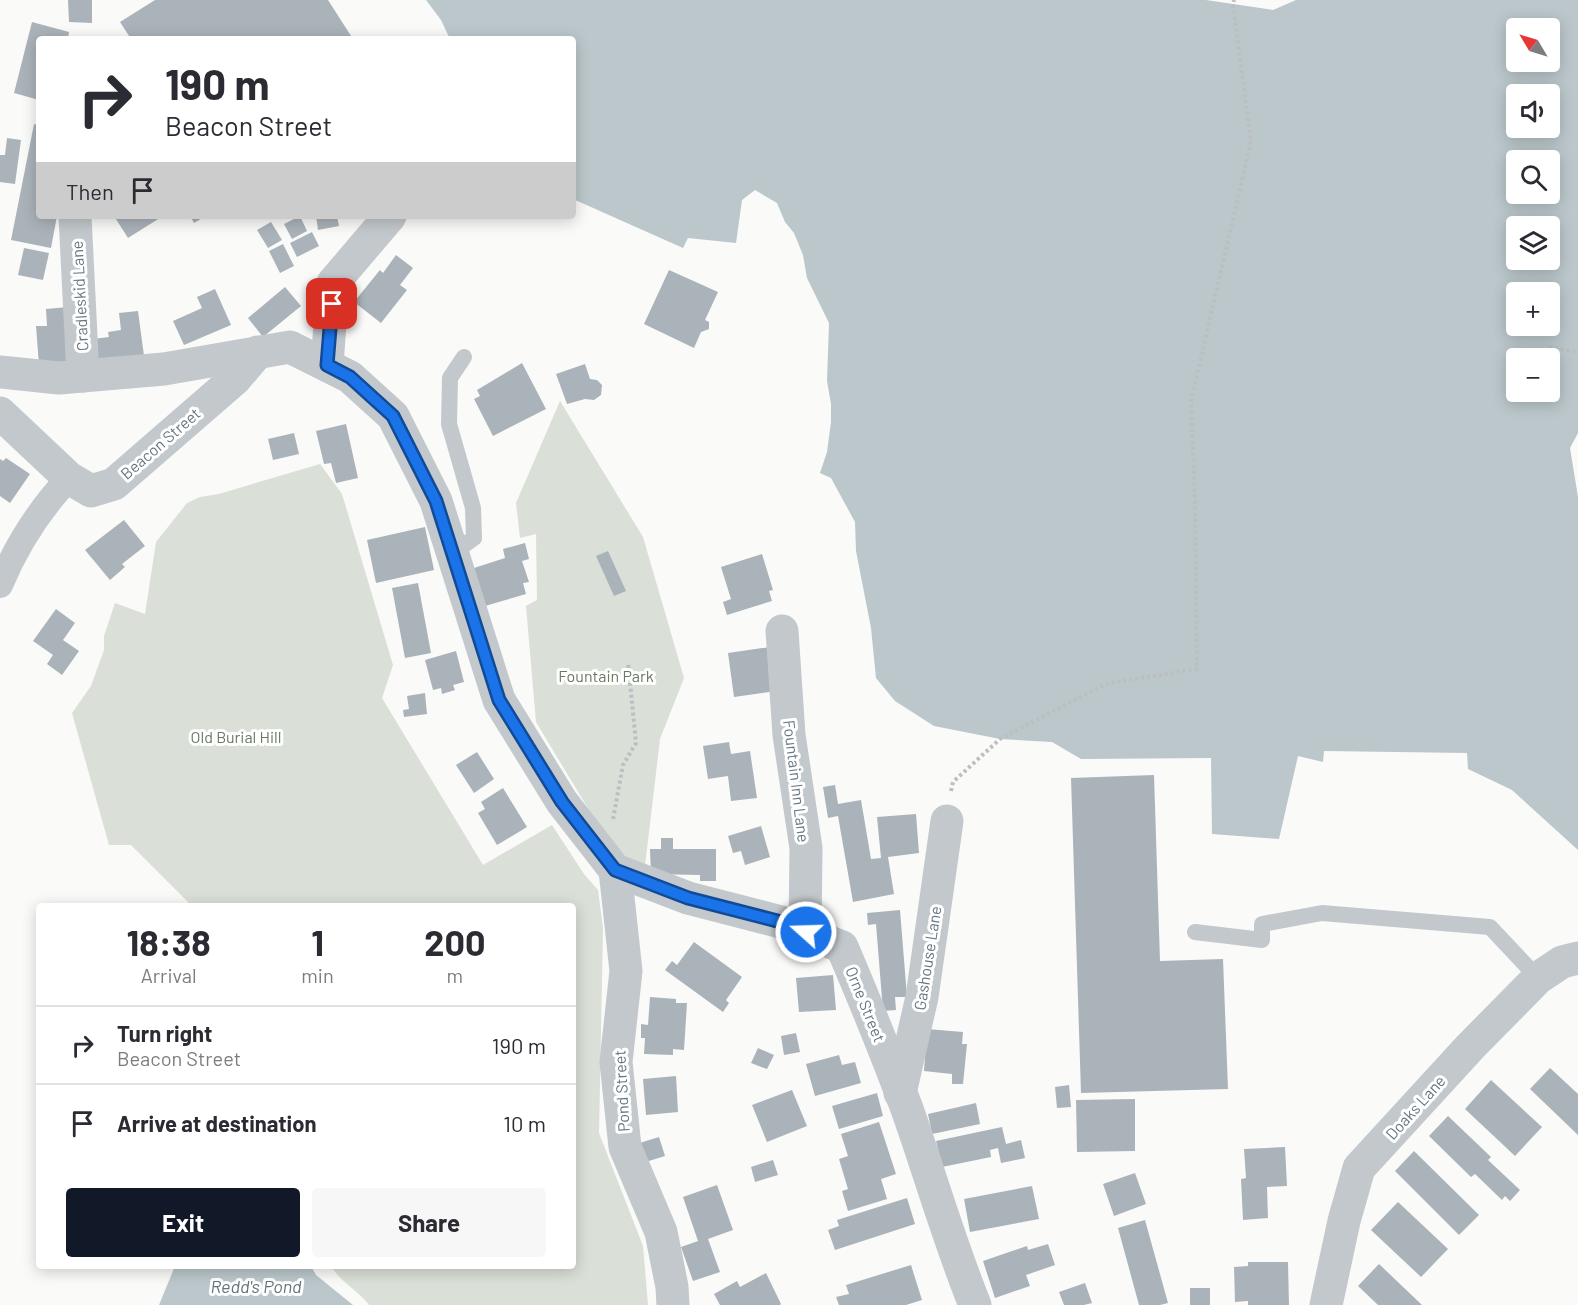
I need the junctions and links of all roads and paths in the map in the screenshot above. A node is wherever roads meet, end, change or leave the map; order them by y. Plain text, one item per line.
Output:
1 (1234, 0) edge
2 (75, 219) edge
3 (387, 219) edge
4 (1549, 347) dead end
5 (258, 352) junction
6 (1578, 352) edge
7 (464, 357) dead end
8 (327, 365) junction
9 (0, 372) edge
10 (83, 376) junction
11 (0, 413) edge
12 (69, 478) junction
13 (453, 553) junction
14 (0, 585) edge
15 (782, 631) dead end
16 (628, 662) dead end
17 (953, 782) dead end
18 (947, 821) dead end
19 (611, 864) junction
20 (806, 932) junction
21 (1195, 932) dead end
22 (1578, 958) edge
23 (1538, 978) junction
24 (900, 1093) junction
25 (673, 1305) edge
26 (975, 1305) edge
27 (1326, 1305) edge

1 - 17 path
2 - 10 street, Cradleskid Lane
3 - 8 street
4 - 6 path
5 - 8 street
5 - 10 street
5 - 12 street, Beacon Street
7 - 13 lane
8 - 13 street
9 - 10 street
11 - 12 street, Beacon Street
12 - 14 street
13 - 19 street
15 - 20 street, Fountain Inn Lane
16 - 19 path
18 - 24 street, Gashouse Lane
19 - 20 street, Orne Street
19 - 25 street, Pond Street
20 - 24 street, Orne Street
21 - 23 lane
22 - 23 street, Doaks Lane
23 - 27 street, Doaks Lane
24 - 26 street, Orne Street

